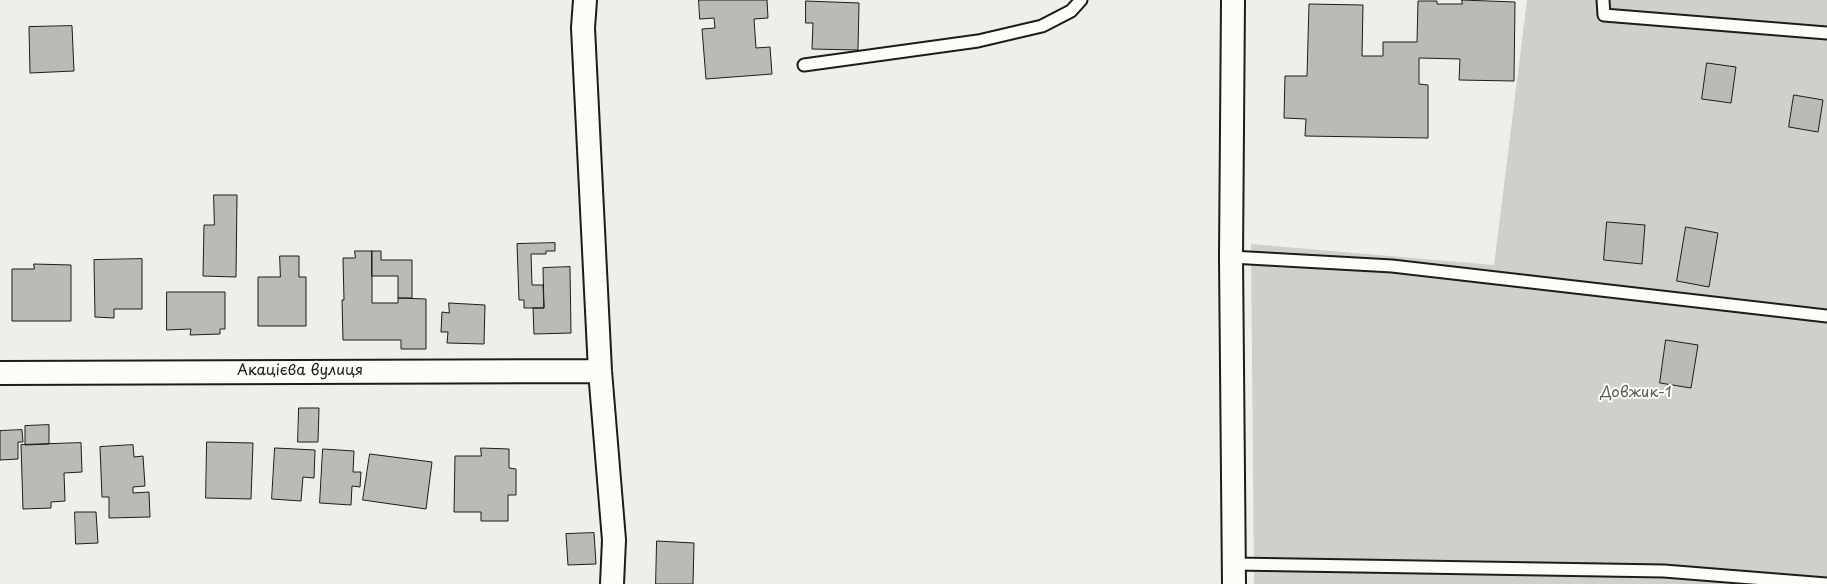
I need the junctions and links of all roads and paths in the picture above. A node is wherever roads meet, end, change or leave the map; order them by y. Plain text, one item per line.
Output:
1 (586, 0) edge
2 (1081, 0) edge
3 (1233, 0) edge
4 (1603, 0) edge
5 (1827, 33) edge
6 (804, 65) dead end
7 (1231, 257) junction
8 (1827, 316) edge
9 (600, 371) junction
10 (0, 373) edge
11 (1234, 574) edge
12 (612, 584) edge
13 (1827, 584) edge

1 - 9 street
2 - 6 lane
3 - 7 street
4 - 5 lane
7 - 8 lane
7 - 11 street
9 - 10 street, Акацієва вулиця
9 - 12 street
11 - 13 lane

